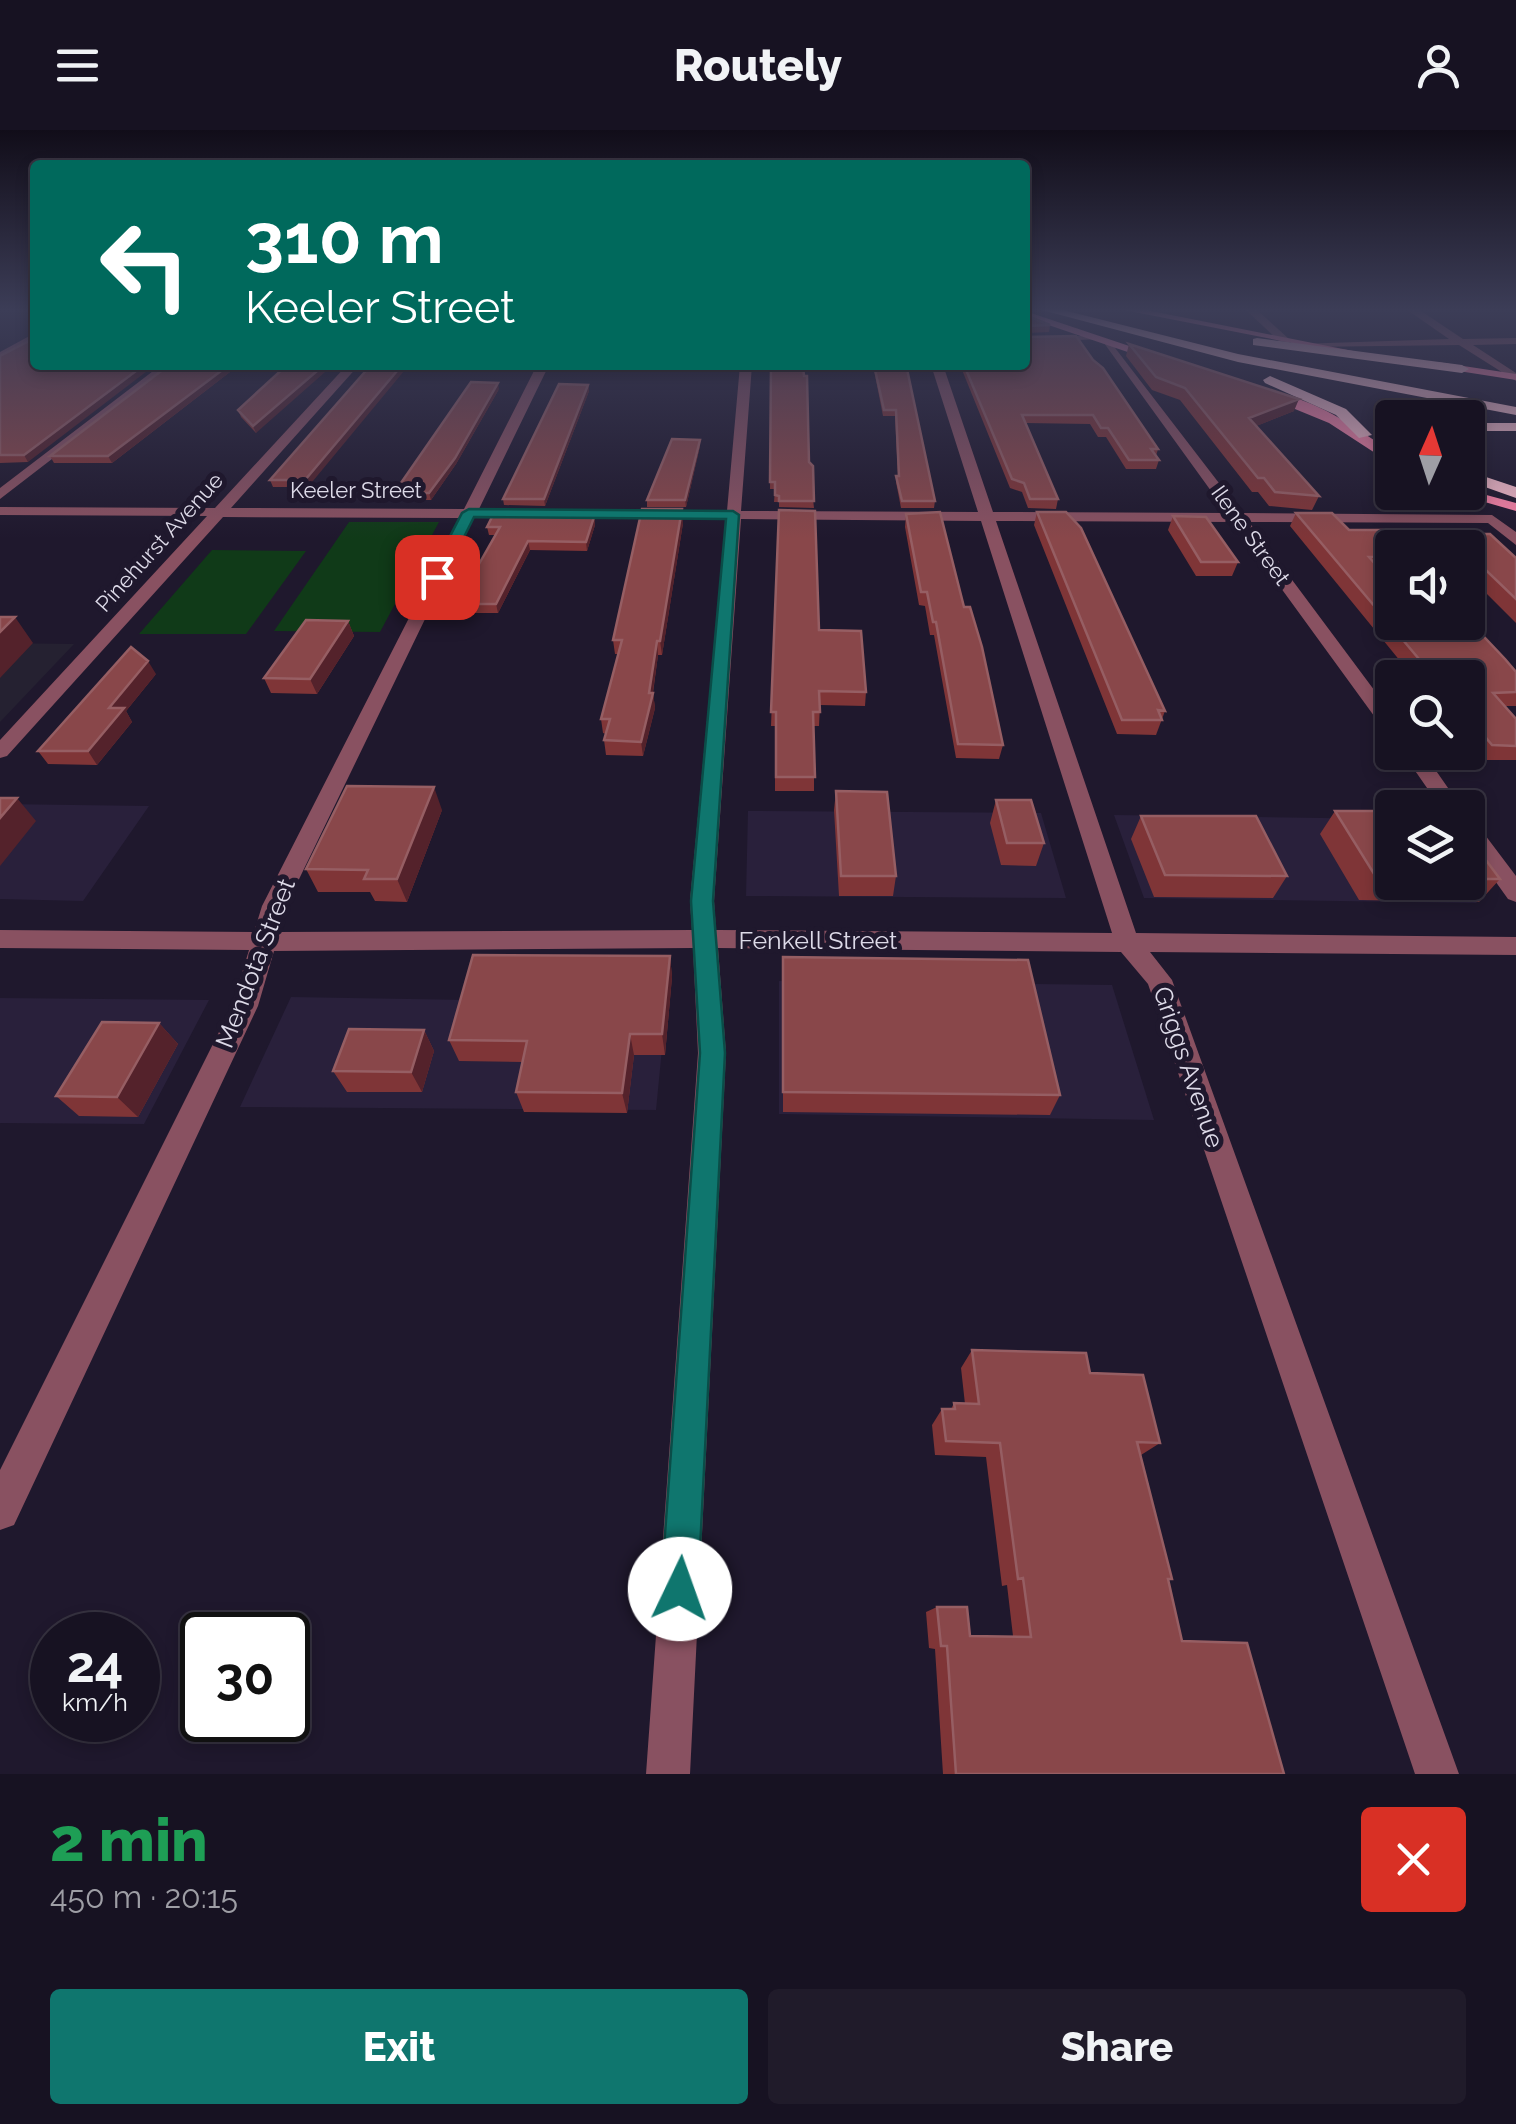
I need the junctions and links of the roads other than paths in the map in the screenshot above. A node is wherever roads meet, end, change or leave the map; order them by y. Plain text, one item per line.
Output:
1 (141, 386) edge
2 (334, 386) edge
3 (533, 386) edge
4 (744, 386) edge
5 (944, 386) edge
6 (1138, 386) edge
7 (1288, 386) edge
8 (1386, 386) edge
9 (1446, 386) edge
10 (1260, 392) edge
11 (1516, 398) edge
12 (1516, 410) edge
13 (1485, 427) edge
14 (1516, 428) edge
15 (1364, 434) junction
16 (1375, 444) edge
17 (1485, 482) edge
18 (1516, 493) edge
19 (0, 495) edge
20 (1485, 499) edge
21 (1516, 507) edge
22 (0, 511) edge
23 (215, 512) junction
24 (469, 513) junction
25 (733, 515) junction
26 (989, 516) junction
27 (1238, 518) junction
28 (1516, 540) edge
29 (1375, 703) edge
30 (0, 752) edge
31 (1485, 851) edge
32 (1516, 894) edge
33 (0, 939) edge
34 (706, 939) junction
35 (267, 941) junction
36 (1127, 942) junction
37 (1516, 946) edge
38 (0, 1511) edge
39 (668, 1774) edge
40 (1437, 1774) edge

1 - 19 street
2 - 23 street, Pinehurst Avenue
3 - 24 street, Mendota Street
4 - 25 street
5 - 26 street, Griggs Avenue
6 - 27 street, Ilene Street
7 - 15 highway
8 - 12 highway
9 - 11 highway
10 - 15 main road
13 - 14 highway
15 - 16 main road
17 - 18 highway
20 - 21 main road
22 - 23 street, Keeler Street
23 - 24 street, Keeler Street
23 - 30 street, Pinehurst Avenue
24 - 25 street, Keeler Street
24 - 35 street, Mendota Street
25 - 26 street, Keeler Street
25 - 34 street
26 - 27 street, Keeler Street
26 - 36 street, Griggs Avenue
27 - 28 street, Keeler Street
27 - 29 street, Ilene Street
31 - 32 street
33 - 35 street, Fenkell Street
34 - 35 street, Fenkell Street
34 - 36 street, Fenkell Street
34 - 39 street
35 - 38 street, Mendota Street
36 - 37 street, Fenkell Street
36 - 40 street, Griggs Avenue

